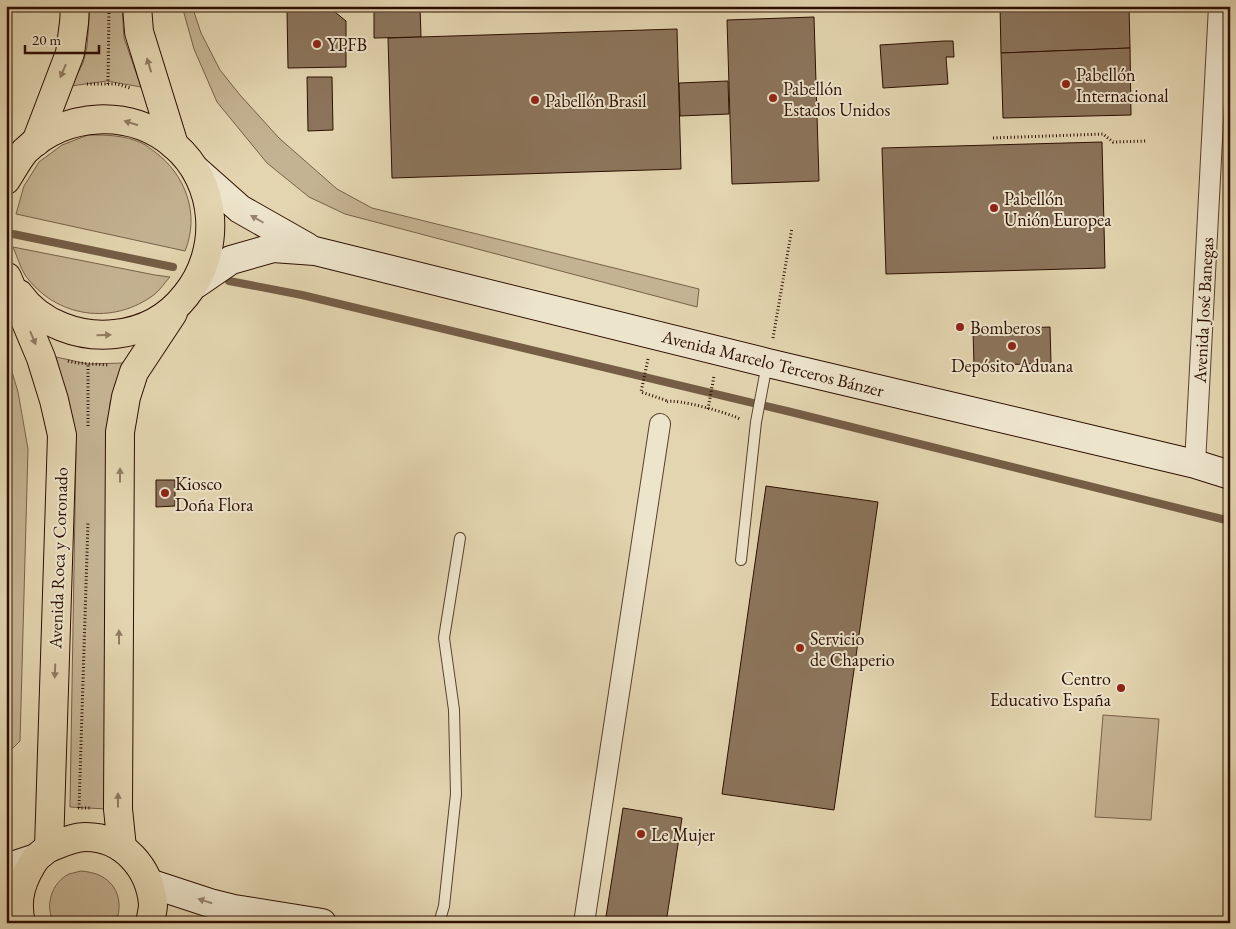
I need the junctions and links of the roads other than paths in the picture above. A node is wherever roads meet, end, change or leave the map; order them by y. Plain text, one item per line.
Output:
1 (75, 6) edge
2 (137, 6) edge
3 (1219, 6) edge
4 (1224, 47) edge
5 (174, 145) junction
6 (22, 152) edge
7 (196, 170) junction
8 (6, 180) edge
9 (315, 251) junction
10 (7, 276) edge
11 (196, 284) junction
12 (178, 306) junction
13 (765, 374) junction
14 (660, 424) road end
15 (1195, 464) junction
16 (1230, 475) edge
17 (460, 538) dead end
18 (741, 560) dead end
19 (122, 848) junction
20 (43, 853) junction
21 (6, 868) edge
22 (149, 884) junction
23 (21, 923) edge
24 (150, 923) edge
25 (322, 923) edge
26 (439, 923) edge
27 (584, 923) edge

1 -> 6 main road
5 -> 2 main road
3 - 4 street, Avenida José Banegas
4 - 15 street, Avenida José Banegas
5 -> 6 main road
5 - 7 main road
6 - 8 main road
9 -> 7 street, Avenida Marcelo Terceros Bánzer
7 - 11 main road
9 - 11 street, Avenida Marcelo Terceros Bánzer
9 - 13 street, Avenida Marcelo Terceros Bánzer
10 -> 12 main road
10 -> 20 main road, Avenida Roca y Coronado
11 - 12 main road
19 -> 12 main road
13 - 15 street, Avenida Marcelo Terceros Bánzer
13 - 18 lane
14 - 27 street
15 - 16 street, Avenida Marcelo Terceros Bánzer
17 - 26 lane
19 - 20 main road
19 - 22 main road
20 - 21 street
20 - 23 main road
22 - 24 main road
25 -> 22 street

